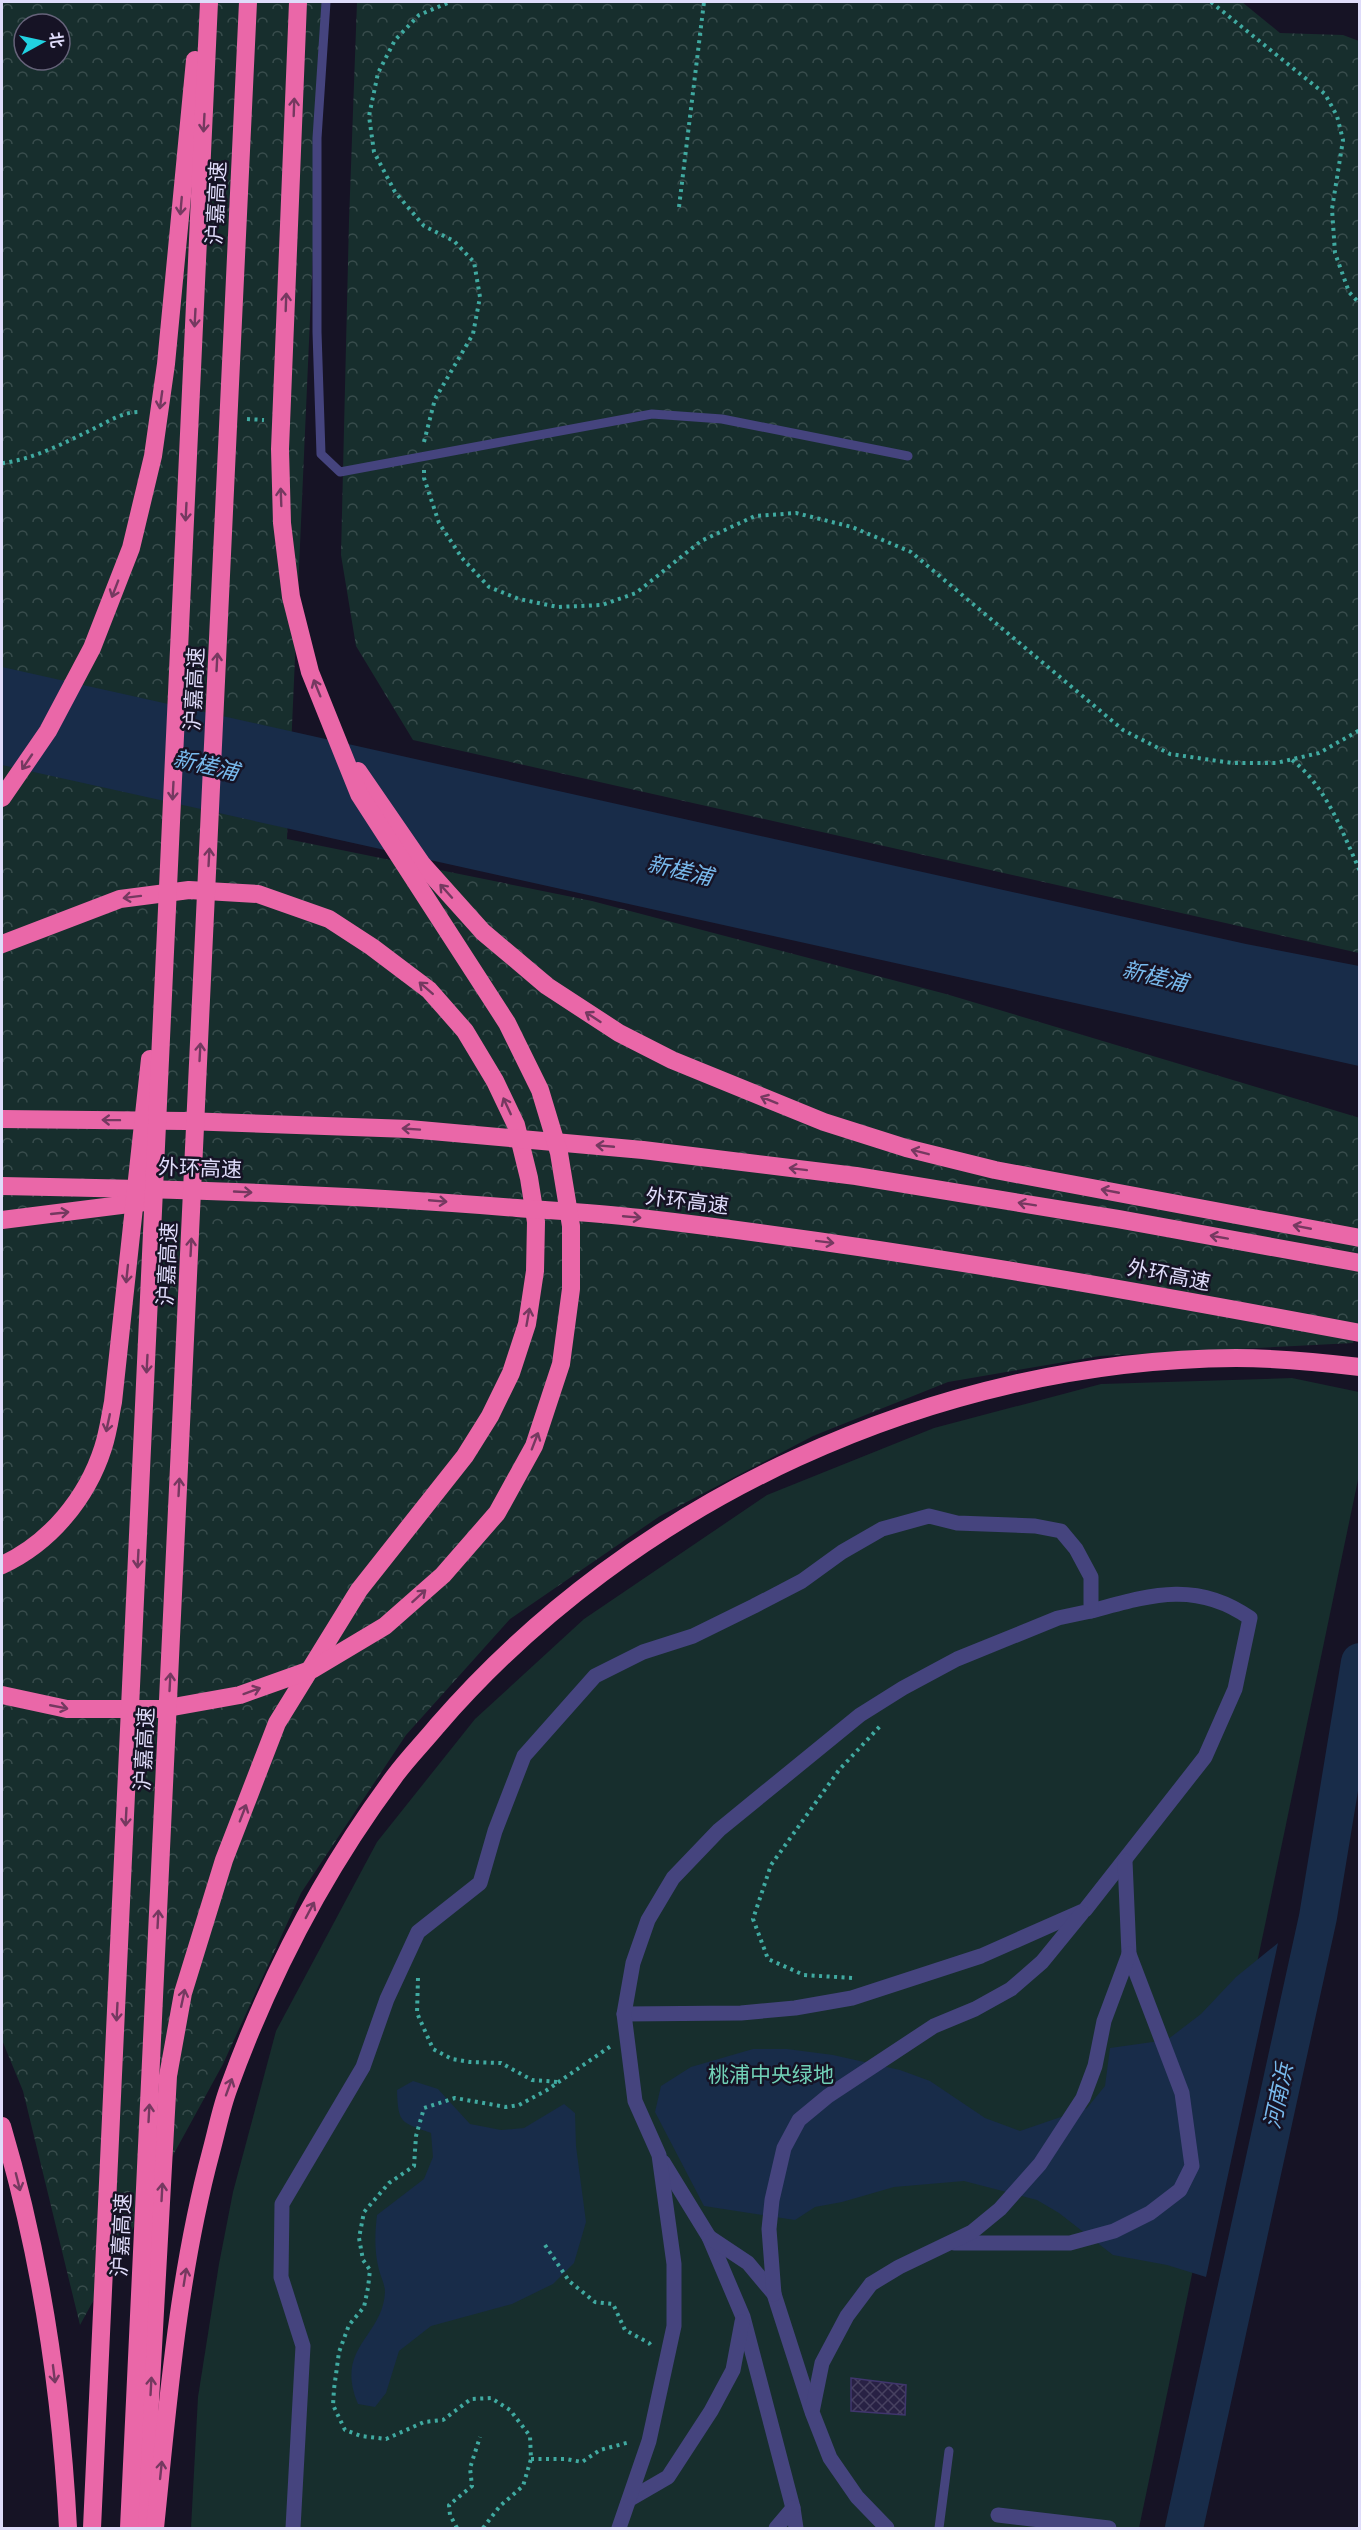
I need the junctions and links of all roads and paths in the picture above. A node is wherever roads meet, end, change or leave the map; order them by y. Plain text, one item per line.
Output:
1 (201, 2) edge
2 (209, 2) edge
3 (248, 2) edge
4 (298, 2) edge
5 (326, 2) edge
6 (450, 2) edge
7 (704, 2) edge
8 (1211, 2) edge
9 (679, 207) dead end
10 (1359, 304) edge
11 (424, 456) junction
12 (908, 456) dead end
13 (1359, 730) edge
14 (339, 742) junction
15 (1291, 759) junction
16 (2, 798) edge
17 (1359, 871) edge
18 (169, 881) junction
19 (2, 944) edge
20 (2, 1119) edge
21 (2, 1186) edge
22 (184, 1189) junction
23 (2, 1220) edge
24 (1359, 1238) edge
25 (1359, 1263) edge
26 (1359, 1334) edge
27 (1359, 1367) edge
28 (2, 1565) edge
29 (1091, 1611) junction
30 (2, 1695) edge
31 (888, 1717) dead end
32 (1125, 1861) junction
33 (1085, 1910) junction
34 (1129, 1954) junction
35 (419, 1967) dead end
36 (856, 1978) dead end
37 (624, 2014) junction
38 (627, 2035) junction
39 (558, 2082) junction
40 (2, 2126) edge
41 (659, 2156) junction
42 (709, 2237) junction
43 (950, 2243) junction
44 (545, 2245) dead end
45 (774, 2294) junction
46 (743, 2317) junction
47 (666, 2364) junction
48 (812, 2412) junction
49 (480, 2438) dead end
50 (649, 2440) junction
51 (949, 2451) dead end
52 (531, 2459) junction
53 (630, 2499) junction
54 (793, 2508) junction
55 (998, 2515) dead end
56 (68, 2529) edge
57 (92, 2529) edge
58 (129, 2529) edge
59 (143, 2529) edge
60 (155, 2529) edge
61 (293, 2529) edge
62 (456, 2529) edge
63 (483, 2529) edge
64 (619, 2529) edge
65 (776, 2529) edge
66 (796, 2529) edge
67 (887, 2529) edge
68 (939, 2529) edge
69 (1109, 2529) edge

1 -> 16 highway
2 -> 18 highway, 沪嘉高速
58 -> 3 highway, 沪嘉高速
14 -> 4 highway
5 - 11 lane
6 - 11 path
7 - 9 path
8 - 10 path
11 - 12 lane
11 - 15 path
13 - 15 path
24 -> 14 highway
30 -> 14 highway
15 - 17 path
18 -> 28 highway
18 -> 57 highway, 沪嘉高速
59 -> 19 highway
25 -> 20 highway
21 - 22 highway, 外环高速
23 -> 22 highway
22 -> 26 highway, 外环高速
60 -> 27 highway
29 - 32 street
29 - 37 street
29 - 61 street
31 - 36 path
32 - 33 street
32 - 34 street
33 - 37 street
33 - 45 street
34 - 43 street
34 - 43 street
35 - 39 path
37 - 38 street
38 - 39 path
38 - 41 street
39 - 52 path
40 -> 56 highway
41 - 42 street
41 - 47 street
42 - 45 street
42 - 46 street
43 - 48 street
44 - 47 path
45 - 48 street
46 - 53 street
46 - 54 street
47 - 50 street
48 - 67 street
49 - 62 path
50 - 52 path
50 - 53 street
51 - 68 lane
52 - 63 path
53 - 64 street
54 - 65 street
54 - 66 street
55 - 69 street

